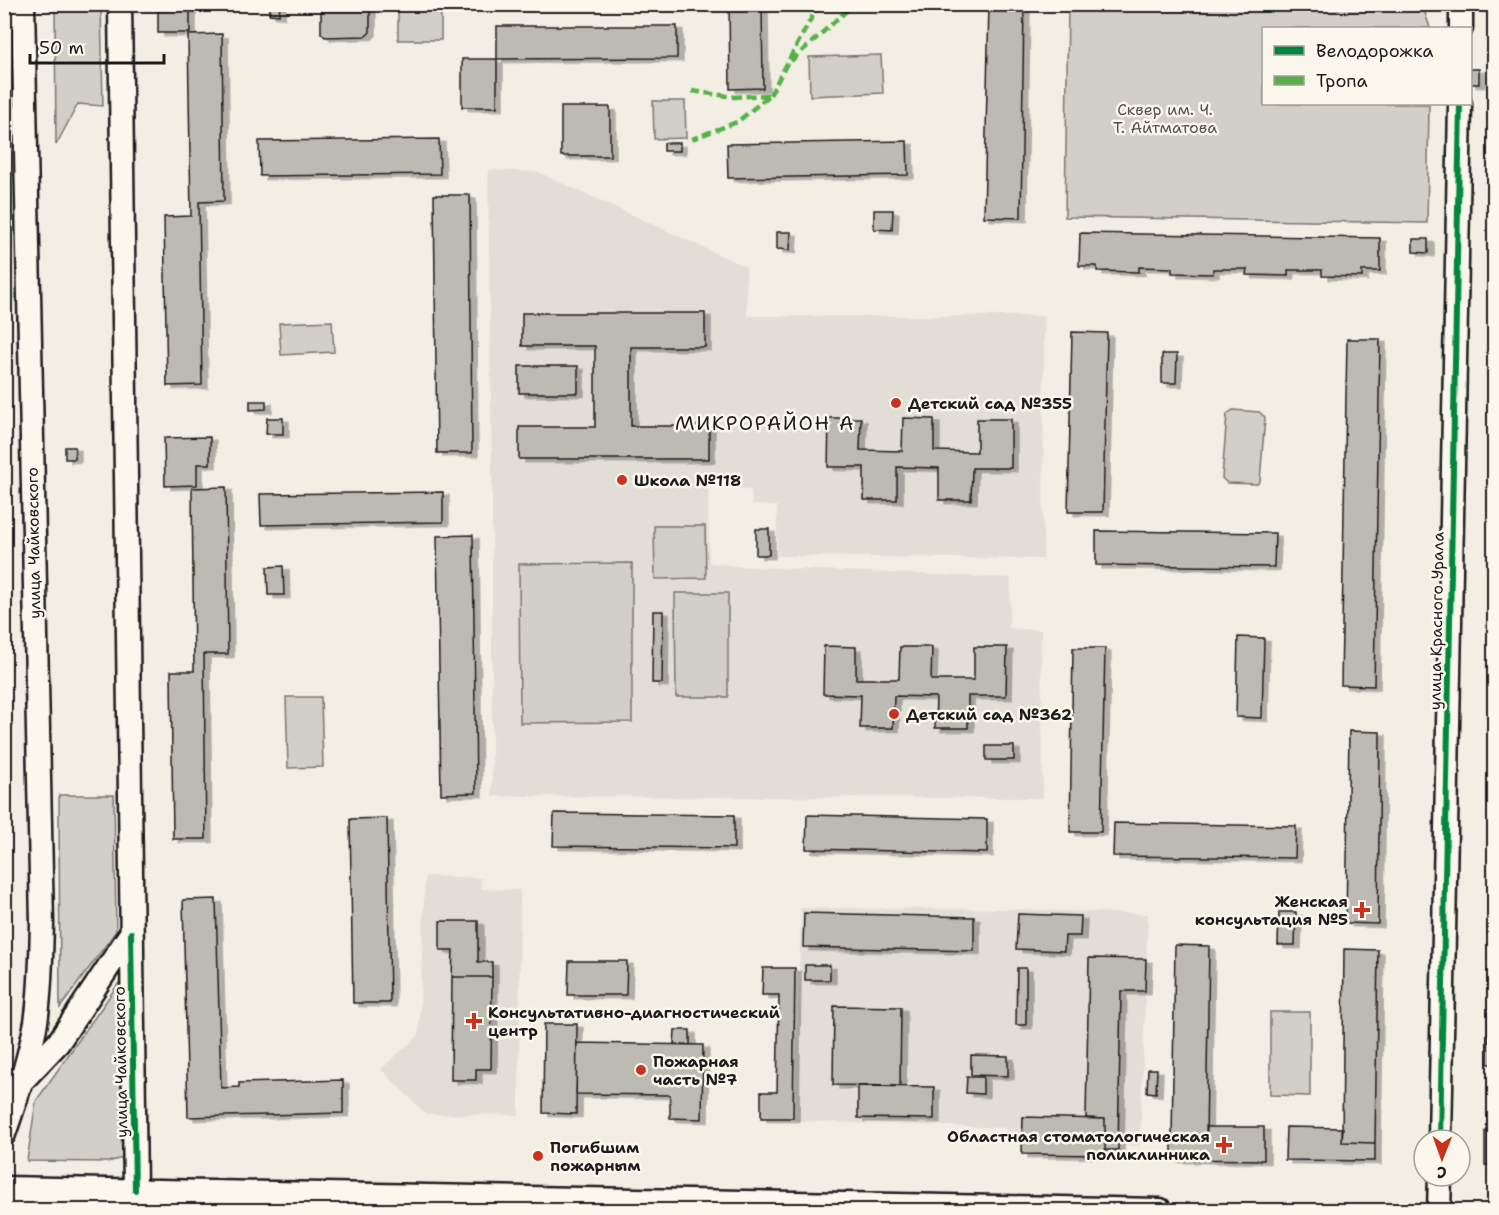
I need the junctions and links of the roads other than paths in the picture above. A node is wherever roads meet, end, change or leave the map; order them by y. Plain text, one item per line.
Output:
1 (23, 4) edge
2 (120, 4) edge
3 (1461, 4) edge
4 (1461, 27) edge
5 (1460, 105) edge
6 (131, 933) junction
7 (23, 1080) junction
8 (1440, 1128) edge
9 (4, 1134) edge
10 (4, 1188) edge
11 (1440, 1188) edge
12 (135, 1190) junction
13 (671, 1206) edge
14 (4, 1208) edge
15 (360, 1210) edge
16 (1115, 1210) edge
17 (1160, 1210) edge
18 (1439, 1210) edge

1 - 7 main road, улица Чайковского
2 - 6 main road, улица Чайковского
3 - 4 main road
5 - 8 main road, улица Красного Урала
6 - 7 main road, улица Чайковского
6 - 12 main road, улица Чайковского
7 - 9 main road, улица Чайковского
10 - 12 main road
11 - 18 main road
12 - 13 main road
13 - 16 main road
14 - 15 main road
16 - 17 main road

